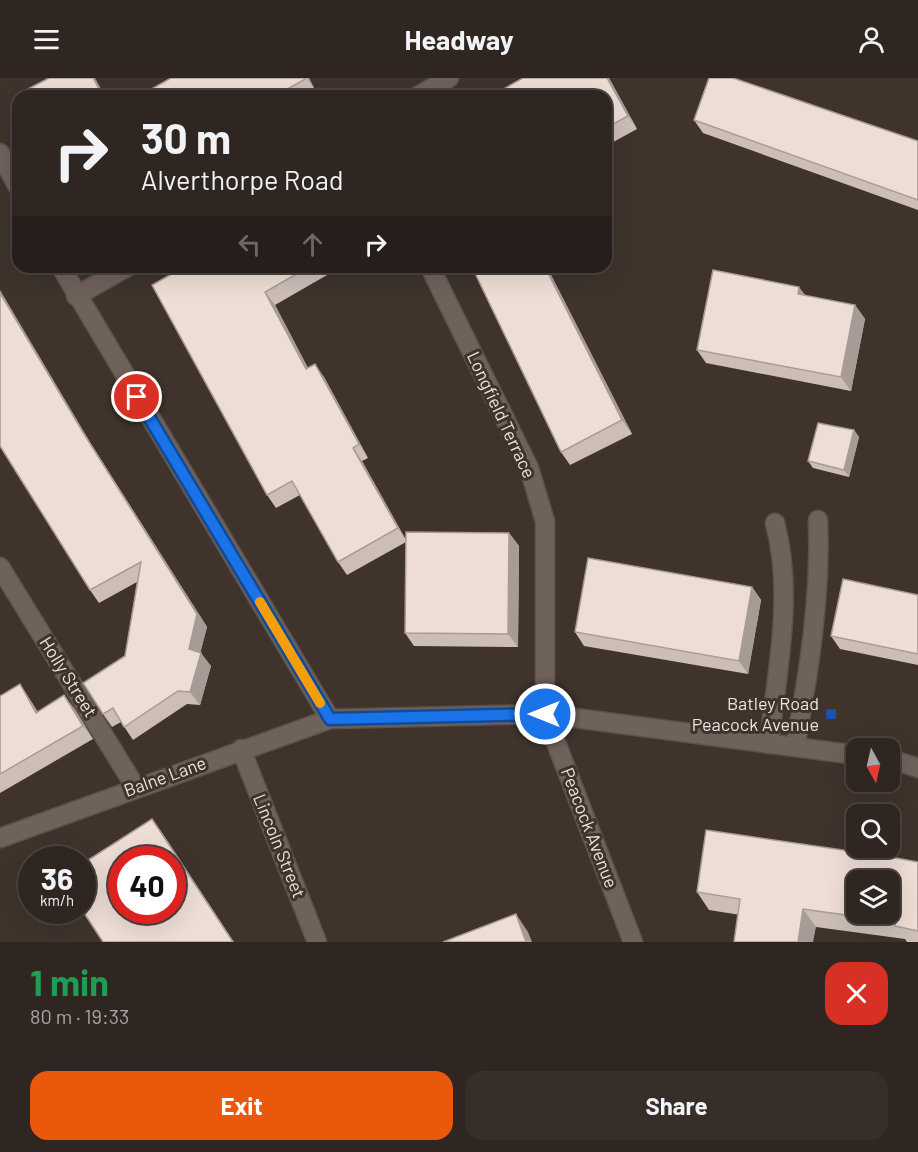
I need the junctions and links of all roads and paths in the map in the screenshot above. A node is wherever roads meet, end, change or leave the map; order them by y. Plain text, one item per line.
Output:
1 (449, 78) edge
2 (428, 90) edge
3 (0, 153) edge
4 (12, 176) edge
5 (64, 273) edge
6 (116, 273) edge
7 (432, 273) edge
8 (76, 296) junction
9 (818, 520) dead end
10 (775, 523) dead end
11 (0, 567) edge
12 (545, 714) junction
13 (330, 719) junction
14 (769, 744) junction
15 (795, 747) junction
16 (241, 749) junction
17 (846, 754) edge
18 (900, 762) edge
19 (918, 768) edge
20 (136, 788) junction
21 (0, 838) edge
22 (317, 942) edge
23 (633, 942) edge

1 - 2 street
3 - 4 street
5 - 8 street
6 - 8 street
7 - 12 street, Longfield Terrace
8 - 13 street
9 - 15 street
10 - 14 street
11 - 20 street, Holly Street
12 - 13 street, Balne Lane
12 - 14 street, Balne Lane
12 - 23 street, Peacock Avenue
13 - 16 street, Balne Lane
14 - 15 street, Balne Lane
15 - 17 street, Balne Lane
16 - 20 street, Balne Lane
16 - 22 street, Lincoln Street
18 - 19 street
20 - 21 street, Balne Lane

